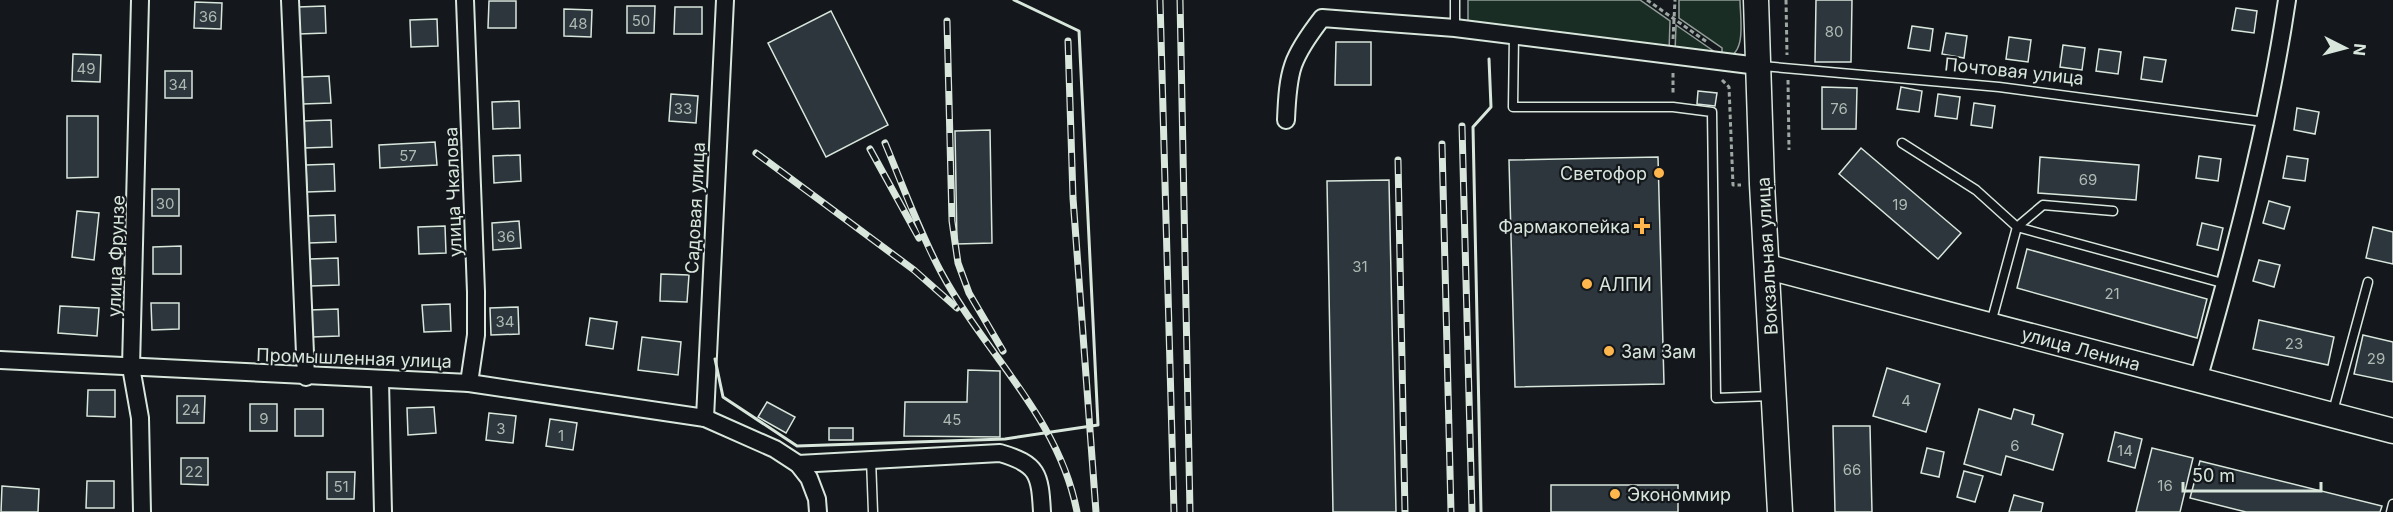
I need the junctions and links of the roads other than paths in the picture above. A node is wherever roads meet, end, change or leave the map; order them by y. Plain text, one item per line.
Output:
1 (140, 0) edge
2 (290, 0) edge
3 (465, 0) edge
4 (725, 0) edge
5 (1455, 0) edge
6 (1756, 0) edge
7 (2287, 0) edge
8 (1455, 28) junction
9 (1514, 35) junction
10 (1758, 66) junction
11 (1286, 120) dead end
12 (2265, 122) junction
13 (1902, 143) dead end
14 (2113, 211) dead end
15 (2017, 227) junction
16 (1768, 267) junction
17 (2368, 282) dead end
18 (2226, 284) junction
19 (1991, 325) junction
20 (0, 360) edge
21 (131, 367) junction
22 (306, 377) junction
23 (2198, 380) junction
24 (380, 381) junction
25 (469, 383) junction
26 (1775, 396) junction
27 (2332, 415) junction
28 (705, 418) junction
29 (2393, 431) edge
30 (871, 459) junction
31 (798, 464) junction
32 (2393, 504) edge
33 (142, 512) edge
34 (383, 512) edge
35 (818, 512) edge
36 (873, 512) edge
37 (1042, 512) edge
38 (1780, 512) edge
39 (2391, 512) edge

1 - 21 street, улица Фрунзе
2 - 22 street
3 - 25 street, улица Чкалова
4 - 28 street, Садовая улица
5 - 8 lane
6 - 10 main road, Вокзальная улица
7 - 12 street
8 - 9 street
8 - 11 street
9 - 10 street
9 - 26 lane
10 - 12 lane, Почтовая улица
10 - 16 main road, Вокзальная улица
12 - 18 street
13 - 15 lane
14 - 15 lane
15 - 18 lane
15 - 19 lane
16 - 19 main road, улица Ленина
16 - 26 main road, Вокзальная улица
17 - 27 lane
18 - 23 street
19 - 23 main road, улица Ленина
20 - 21 street, Промышленная улица
21 - 22 street, Промышленная улица
21 - 33 street, улица Фрунзе
22 - 24 street, Промышленная улица
23 - 27 main road, улица Ленина
24 - 25 street, Промышленная улица
24 - 34 street
25 - 28 street, Промышленная улица
26 - 38 main road, Вокзальная улица
27 - 29 main road, улица Ленина
28 - 31 street, Промышленная улица
30 - 31 street
30 - 36 lane
30 - 37 street
31 - 35 street
32 - 39 lane

